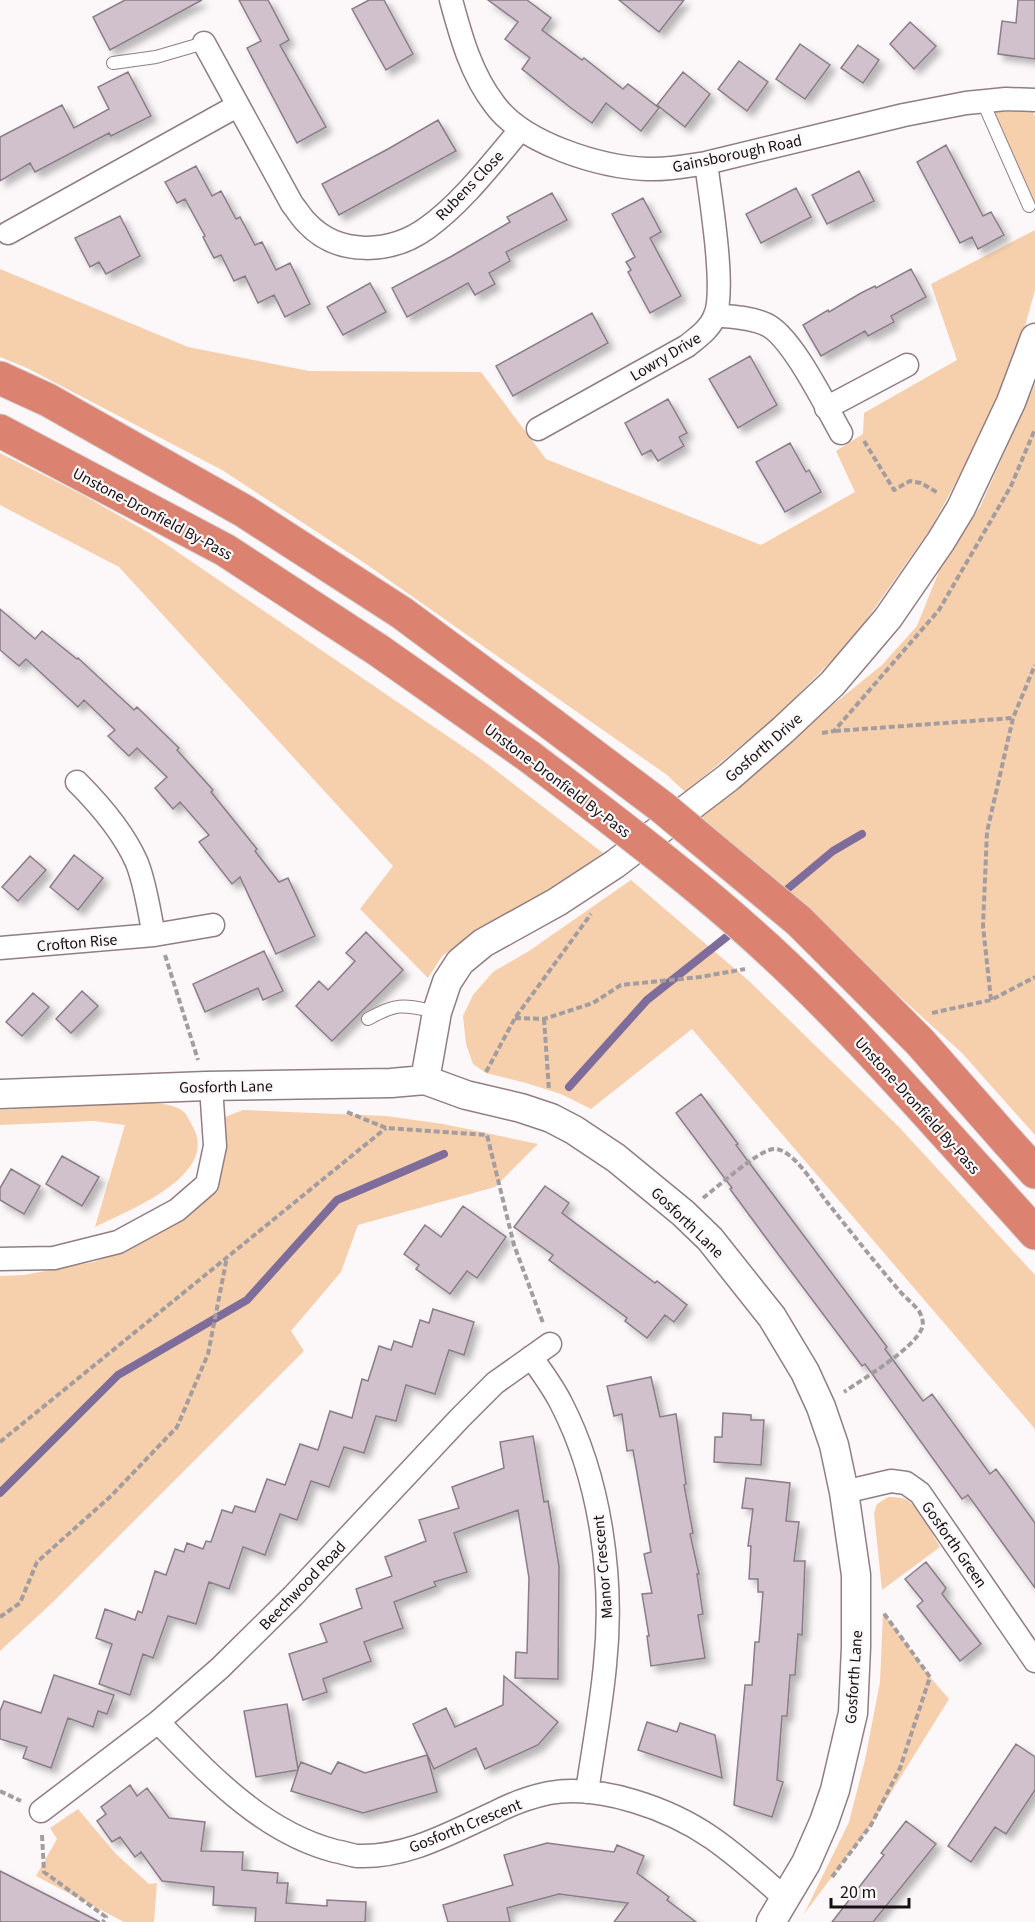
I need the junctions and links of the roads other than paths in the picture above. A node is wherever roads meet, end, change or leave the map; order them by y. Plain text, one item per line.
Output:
1 (451, 0) edge
2 (204, 43) joint
3 (113, 63) dead end
4 (982, 100) junction
5 (1035, 100) edge
6 (237, 106) junction
7 (522, 129) junction
8 (706, 163) junction
9 (1029, 206) dead end
10 (8, 233) dead end
11 (715, 315) junction
12 (1035, 338) edge
13 (907, 365) dead end
14 (0, 378) edge
15 (826, 408) junction
16 (538, 429) dead end
17 (0, 431) edge
18 (841, 433) road end
19 (77, 782) dead end
20 (213, 925) dead end
21 (157, 935) junction
22 (0, 948) edge
23 (437, 1012) junction
24 (368, 1019) dead end
25 (425, 1080) junction
26 (208, 1086) junction
27 (0, 1094) edge
28 (1035, 1172) edge
29 (1035, 1233) edge
30 (0, 1259) edge
31 (550, 1344) road end
32 (531, 1357) junction
33 (844, 1492) junction
34 (1035, 1661) edge
35 (158, 1722) junction
36 (586, 1792) junction
37 (41, 1811) road end
38 (778, 1910) edge

1 - 7 street, Gainsborough Road
2 - 3 lane
2 - 6 street, Rubens Close
4 - 5 street, Gainsborough Road
4 - 8 street, Gainsborough Road
4 - 9 lane
6 - 7 street, Rubens Close
6 - 10 street
7 - 8 street, Gainsborough Road
8 - 11 street, Lowry Drive
11 - 15 street
11 - 16 street, Lowry Drive
12 - 23 street, Gosforth Drive
13 - 15 street
14 - 28 highway, bridge
15 - 18 street
17 - 29 highway, Unstone-Dronfield By-Pass, bridge
19 - 21 street
20 - 21 street, Crofton Rise
21 - 22 street, Crofton Rise
23 - 24 lane
23 - 25 street, Gosforth Drive
25 - 26 street, Gosforth Lane
25 - 33 street, Gosforth Lane
26 - 27 street, Gosforth Lane
26 - 30 street
31 - 32 street, Beechwood Road
32 - 35 street, Beechwood Road
32 - 36 street, Manor Crescent
33 - 34 street, Gosforth Green
33 - 38 street, Gosforth Lane
35 - 36 street, Gosforth Crescent
35 - 37 street, Beechwood Road
36 - 38 street, Gosforth Crescent

